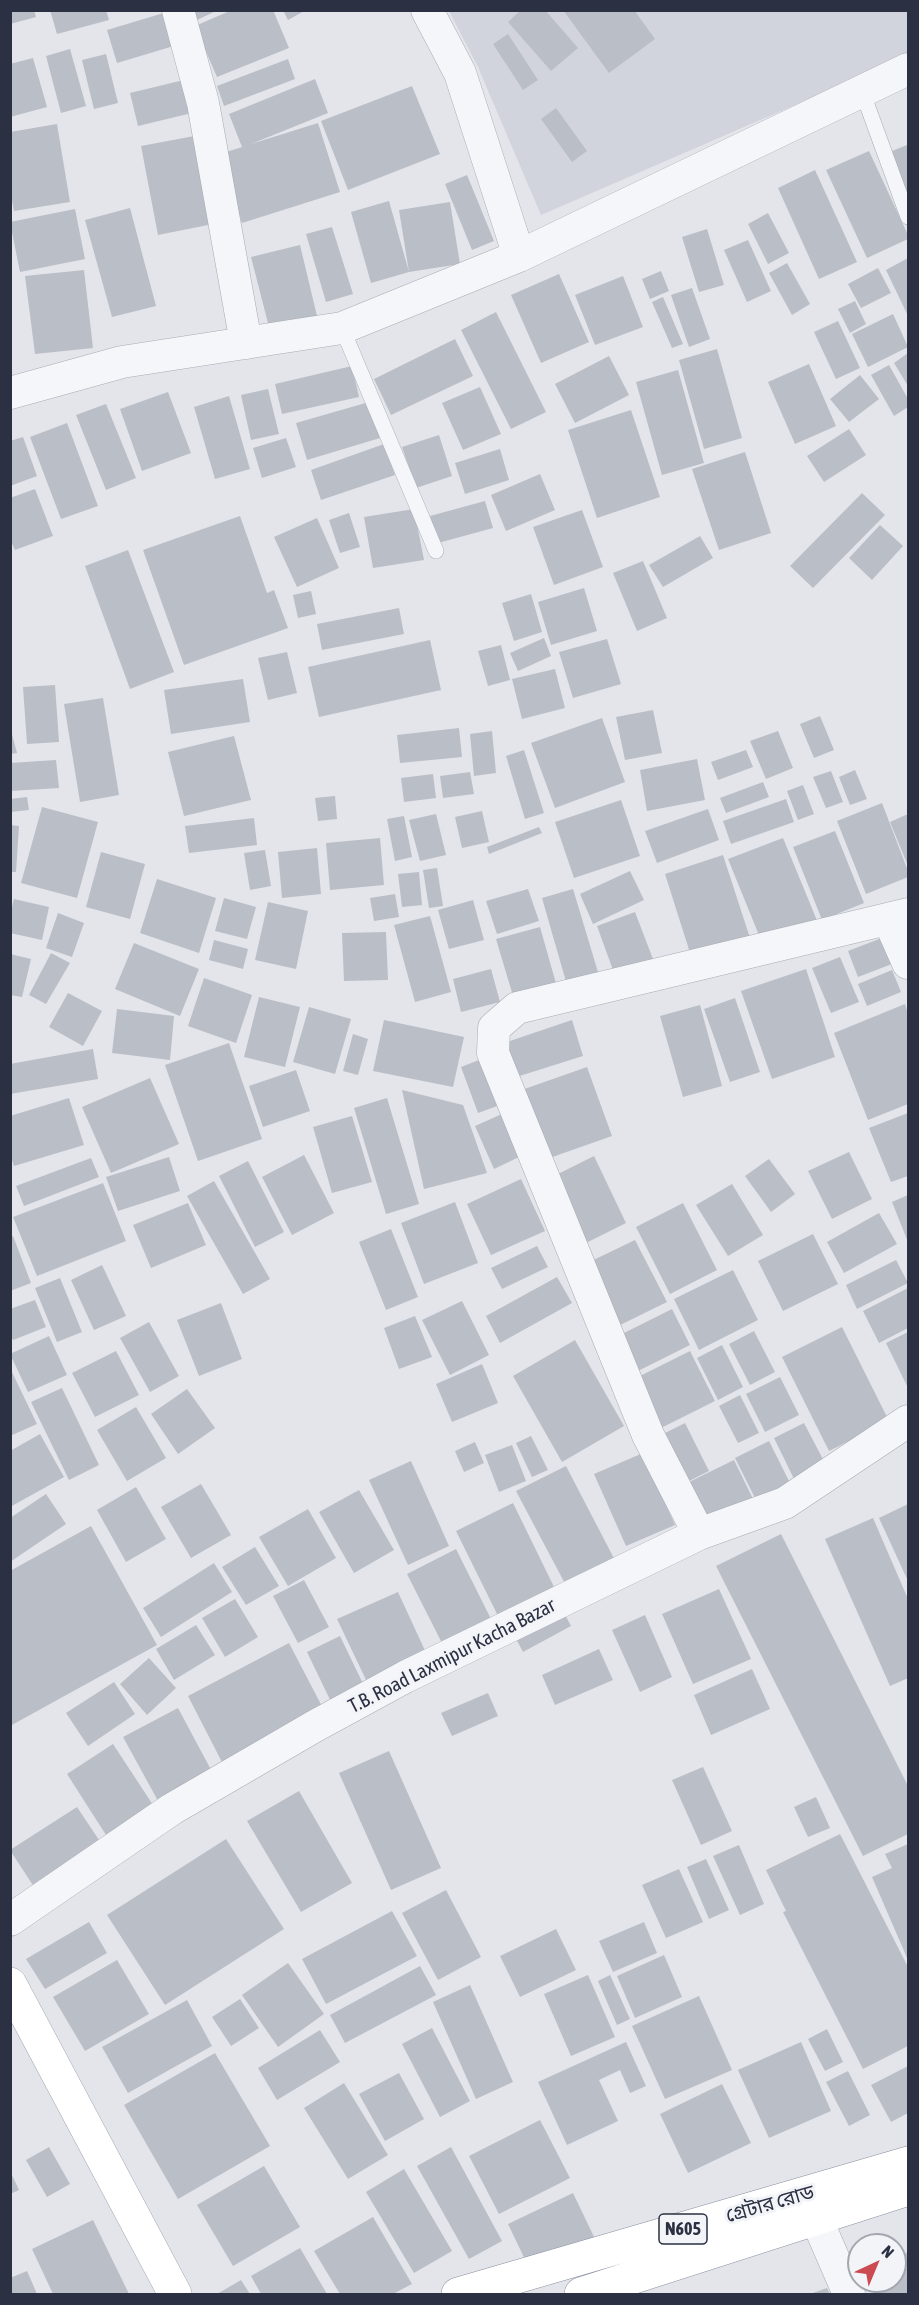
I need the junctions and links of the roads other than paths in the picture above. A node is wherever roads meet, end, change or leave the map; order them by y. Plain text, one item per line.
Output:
1 (178, 10) edge
2 (427, 10) edge
3 (909, 69) edge
4 (862, 91) junction
5 (909, 217) edge
6 (519, 256) junction
7 (342, 328) junction
8 (246, 343) junction
9 (10, 393) edge
10 (436, 551) dead end
11 (899, 917) edge
12 (909, 963) edge
13 (909, 1421) edge
14 (699, 1534) junction
15 (10, 1920) edge
16 (10, 1984) edge
17 (909, 2163) edge
18 (874, 2187) junction
19 (909, 2189) edge
20 (816, 2218) junction
21 (175, 2295) edge
22 (458, 2295) edge
23 (581, 2295) edge
24 (849, 2295) edge

1 - 8 street
2 - 6 street
3 - 4 street
4 - 5 lane
4 - 6 street
6 - 7 street
7 - 8 street
7 - 10 lane
8 - 9 street
11 - 12 street
11 - 14 street
13 - 14 street, T.B. Road Laxmipur Kacha Bazar
14 - 15 street, T.B. Road Laxmipur Kacha Bazar
16 - 21 main road
17 - 18 main road, গ্রেটার রোড / N605
18 - 19 main road, গ্রেটার রোড / N605
18 - 20 main road, গ্রেটার রোড / N605
18 - 22 main road, গ্রেটার রোড / N605
20 - 23 main road, গ্রেটার রোড / N605
20 - 24 street

